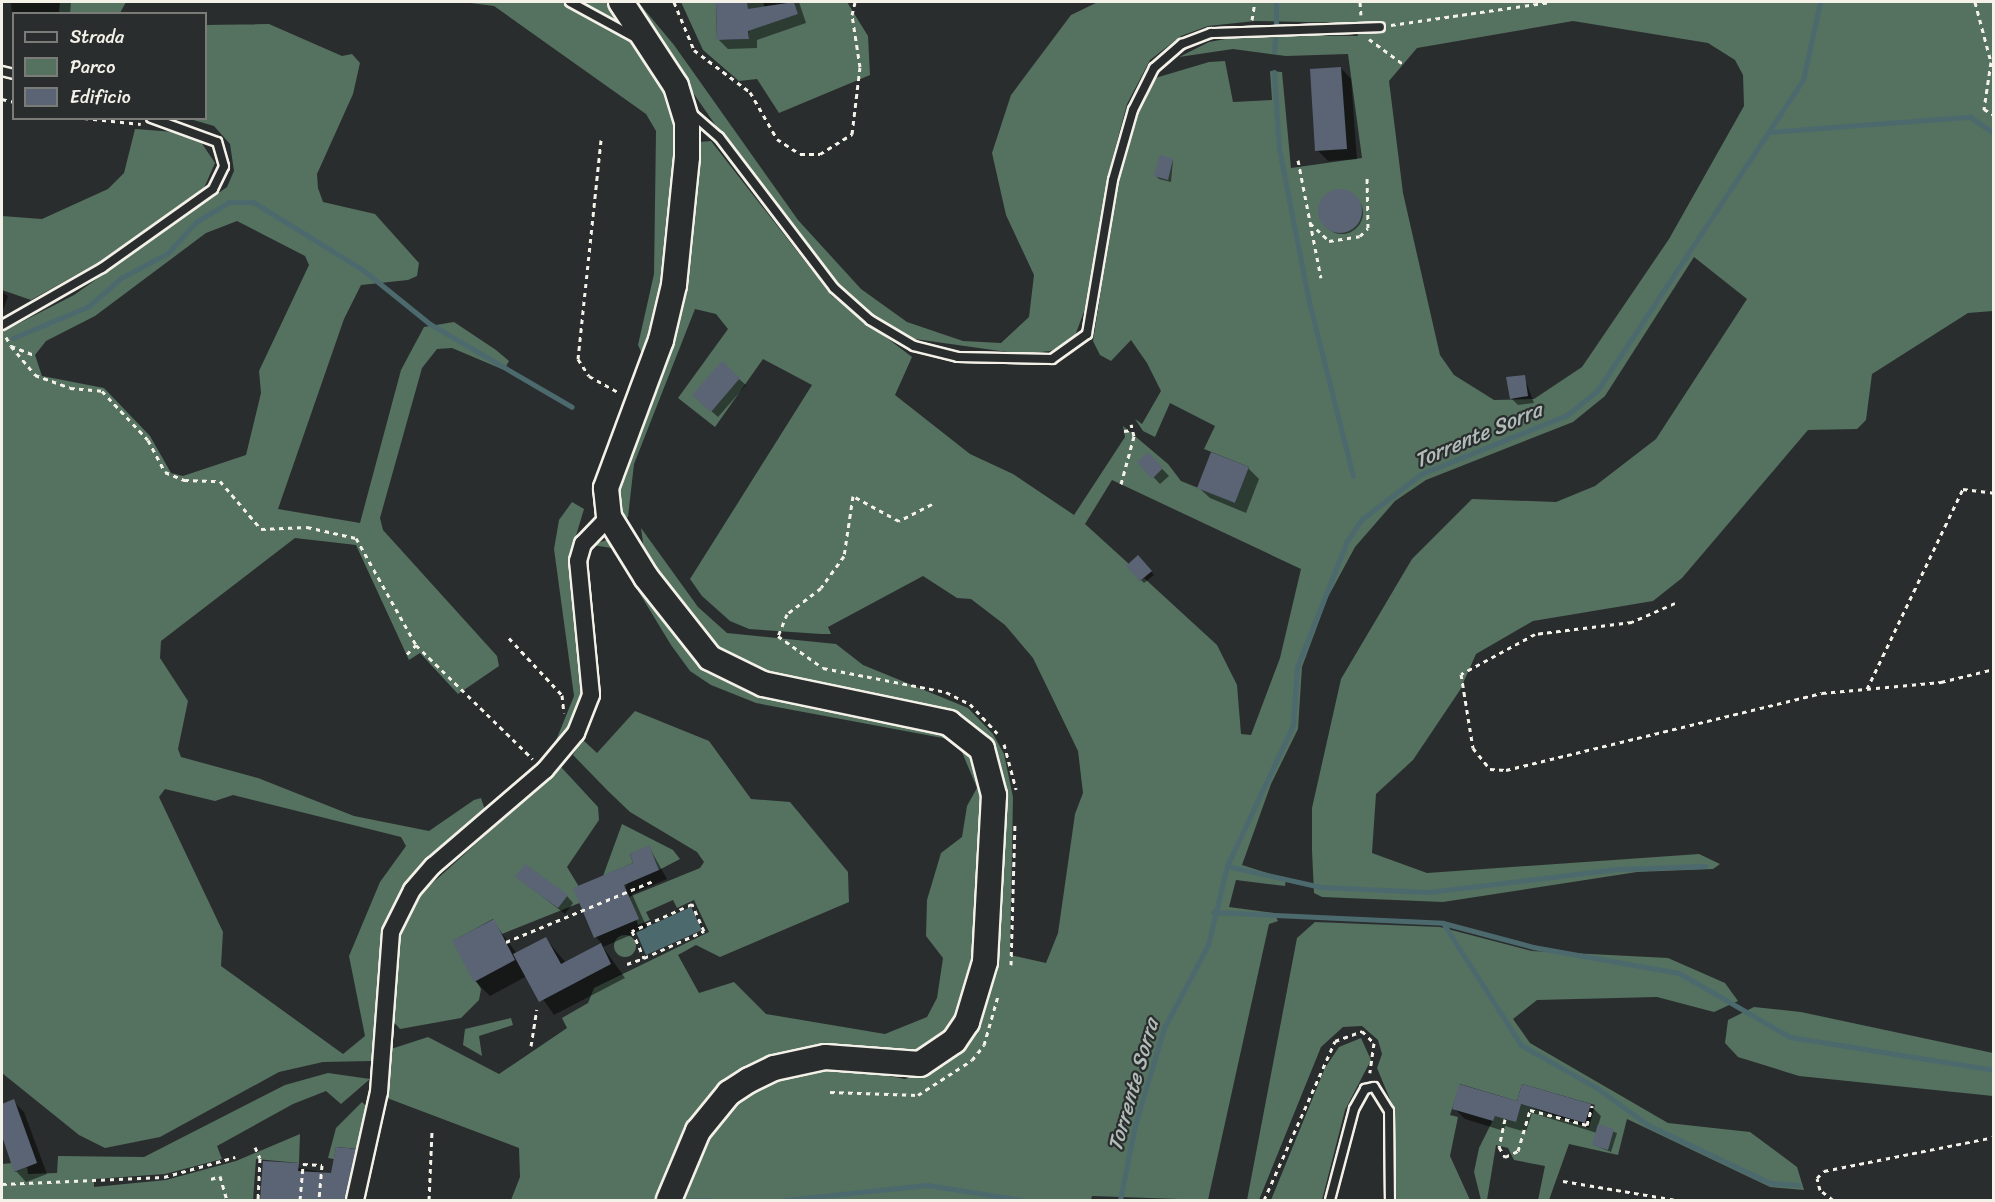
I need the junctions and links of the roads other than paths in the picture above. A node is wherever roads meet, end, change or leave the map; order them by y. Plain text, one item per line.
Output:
1 (570, 2) edge
2 (621, 2) edge
3 (1380, 27) road end
4 (656, 51) junction
5 (682, 107) junction
6 (157, 120) edge
7 (2, 325) edge
8 (609, 517) junction
9 (356, 1200) edge
10 (669, 1200) edge
11 (1330, 1200) edge
12 (1390, 1200) edge

1 - 4 lane
2 - 4 street
3 - 5 lane
4 - 5 street
5 - 8 street
6 - 7 lane
8 - 9 street
8 - 10 street
11 - 12 lane

